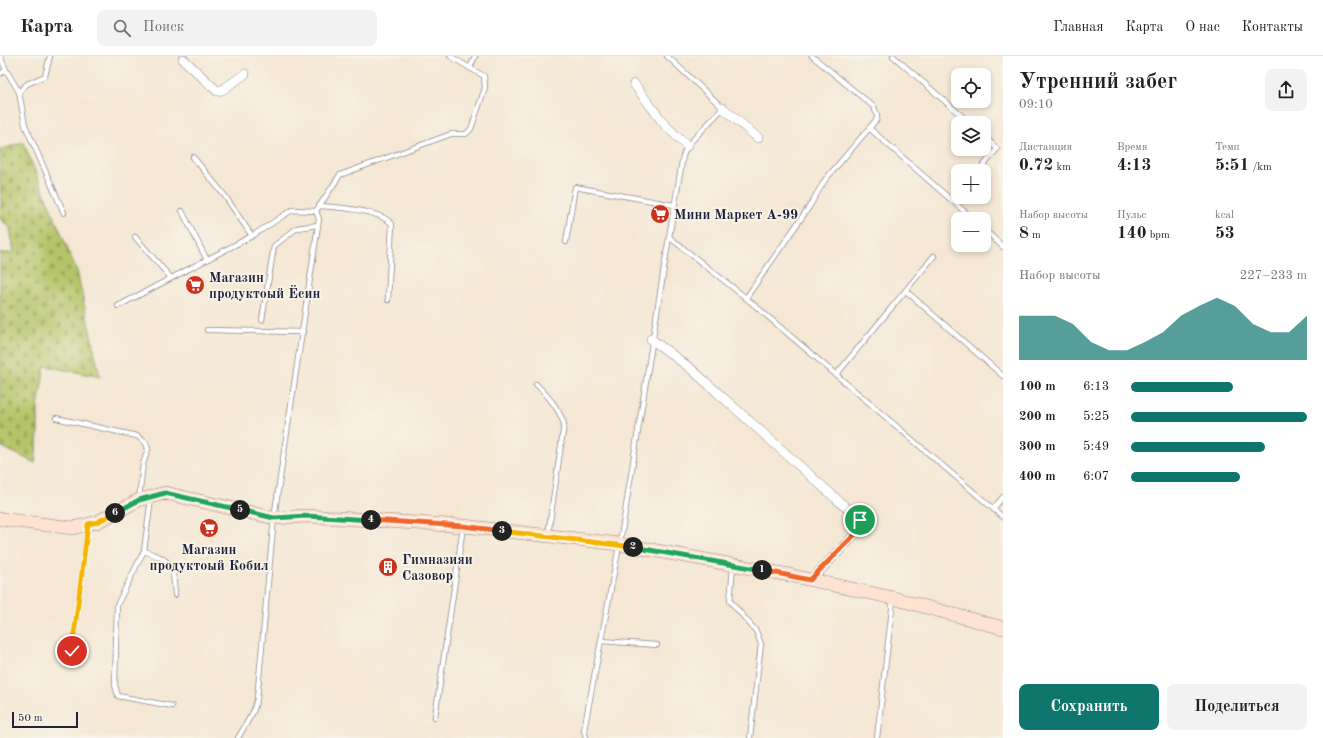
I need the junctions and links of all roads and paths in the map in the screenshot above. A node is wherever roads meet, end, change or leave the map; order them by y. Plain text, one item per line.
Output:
1 (0, 56) edge
2 (50, 56) edge
3 (450, 56) edge
4 (474, 56) edge
5 (667, 56) edge
6 (812, 56) edge
7 (893, 56) edge
8 (183, 57) edge
9 (470, 68) junction
10 (6, 70) junction
11 (0, 74) edge
12 (245, 74) dead end
13 (634, 84) dead end
14 (19, 92) junction
15 (723, 108) junction
16 (962, 116) edge
17 (869, 128) junction
18 (758, 138) dead end
19 (991, 143) edge
20 (687, 146) junction
21 (193, 157) dead end
22 (985, 164) edge
23 (951, 199) edge
24 (956, 204) edge
25 (674, 205) junction
26 (319, 206) junction
27 (182, 211) dead end
28 (316, 211) junction
29 (965, 212) edge
30 (64, 213) dead end
31 (318, 225) junction
32 (252, 236) junction
33 (991, 236) edge
34 (136, 237) dead end
35 (669, 237) junction
36 (566, 242) dead end
37 (1003, 247) edge
38 (934, 256) dead end
39 (207, 260) junction
40 (171, 278) junction
41 (906, 291) junction
42 (746, 298) junction
43 (388, 300) dead end
44 (118, 306) dead end
45 (262, 320) dead end
46 (207, 330) dead end
47 (303, 332) junction
48 (652, 339) junction
49 (836, 375) junction
50 (1003, 376) edge
51 (536, 384) dead end
52 (56, 418) dead end
53 (152, 495) junction
54 (1003, 496) edge
55 (139, 500) junction
56 (993, 509) junction
57 (1003, 517) edge
58 (0, 518) edge
59 (274, 518) junction
60 (88, 524) junction
61 (463, 526) junction
62 (547, 537) junction
63 (619, 544) junction
64 (144, 550) junction
65 (733, 565) junction
66 (810, 580) junction
67 (175, 595) dead end
68 (893, 598) junction
69 (1003, 628) edge
70 (601, 641) junction
71 (657, 645) dead end
72 (72, 651) dead end
73 (172, 706) dead end
74 (435, 717) dead end
75 (238, 738) edge
76 (586, 738) edge
77 (750, 738) edge
78 (877, 738) edge

1 - 10 lane
2 - 14 lane
3 - 9 lane
4 - 9 lane
5 - 15 lane
6 - 17 lane
7 - 16 lane
8 - 12 street
9 - 26 lane
10 - 11 lane
10 - 14 lane
13 - 20 street
14 - 30 lane
15 - 18 street
15 - 20 lane
17 - 23 lane
17 - 42 lane
19 - 22 lane
20 - 25 lane
21 - 32 lane
24 - 29 lane
25 - 35 lane
25 - 36 lane
26 - 28 lane
26 - 43 lane
27 - 39 lane
28 - 31 lane
28 - 32 lane
31 - 45 lane
31 - 47 lane
32 - 39 lane
33 - 37 lane
34 - 40 lane
35 - 42 lane
35 - 48 lane
38 - 41 lane
39 - 40 lane
40 - 44 lane
41 - 49 lane
41 - 50 lane
42 - 49 lane
46 - 47 lane
47 - 59 lane
48 - 63 lane
48 - 66 street
49 - 56 lane
51 - 62 lane
52 - 55 lane
53 - 55 street
53 - 59 street
53 - 64 lane
54 - 56 lane
55 - 60 street
56 - 57 lane
58 - 60 street
59 - 61 street
59 - 75 lane
60 - 72 lane
61 - 62 street
61 - 74 lane
62 - 63 street
63 - 65 street
63 - 70 lane
64 - 67 lane
64 - 73 lane
65 - 66 street
65 - 77 lane
66 - 68 street
68 - 69 street
68 - 78 lane
70 - 71 lane
70 - 76 lane

